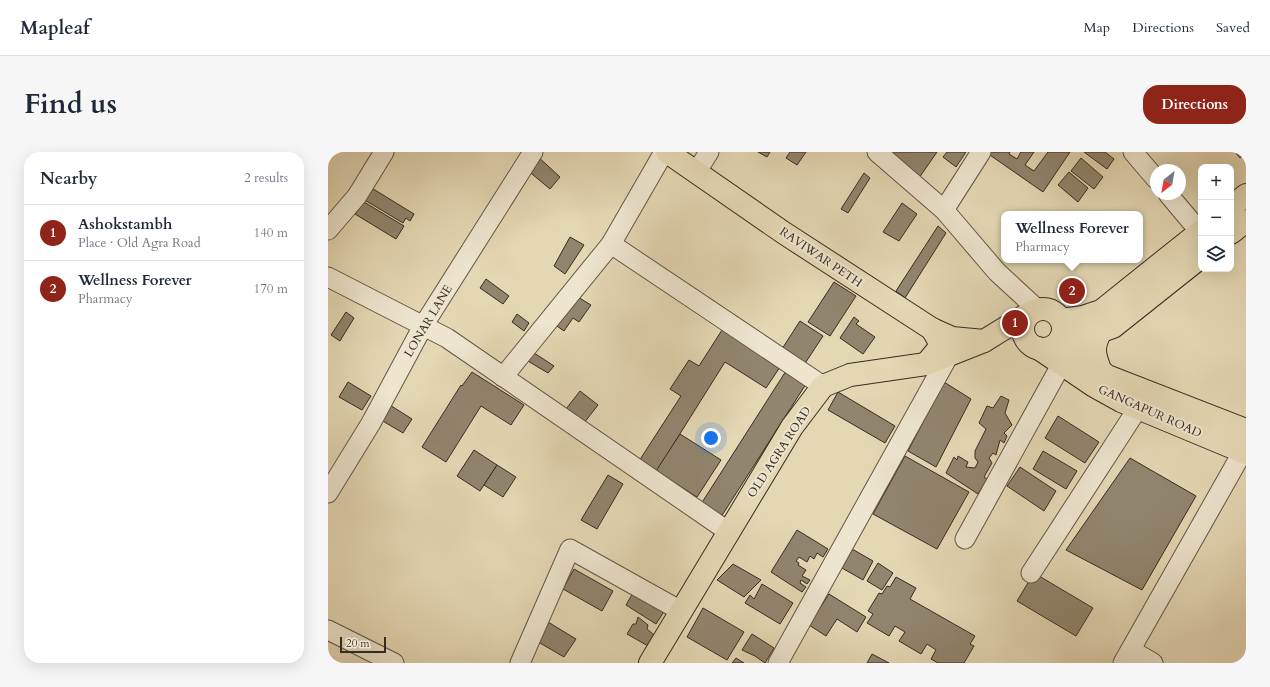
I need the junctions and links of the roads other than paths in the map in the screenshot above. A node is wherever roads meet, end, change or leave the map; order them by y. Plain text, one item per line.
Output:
1 (384, 152) edge
2 (533, 152) edge
3 (664, 152) edge
4 (667, 152) edge
5 (708, 152) edge
6 (877, 152) edge
7 (981, 152) edge
8 (1133, 152) edge
9 (697, 171) junction
10 (1150, 172) edge
11 (1246, 195) edge
12 (1173, 200) edge
13 (1234, 205) edge
14 (944, 210) junction
15 (1246, 221) edge
16 (1198, 229) edge
17 (328, 230) edge
18 (1234, 231) edge
19 (1198, 233) edge
20 (611, 244) junction
21 (1198, 259) edge
22 (328, 277) edge
23 (1034, 310) junction
24 (423, 326) junction
25 (932, 329) junction
26 (1061, 330) junction
27 (1102, 331) junction
28 (984, 341) junction
29 (1038, 348) junction
30 (949, 355) junction
31 (926, 364) junction
32 (1061, 365) junction
33 (1101, 372) junction
34 (503, 377) junction
35 (823, 386) junction
36 (1138, 408) junction
37 (1246, 430) edge
38 (1245, 450) edge
39 (328, 493) edge
40 (729, 532) junction
41 (965, 538) dead end
42 (1031, 573) dead end
43 (681, 611) junction
44 (328, 630) edge
45 (1127, 656) edge
46 (394, 663) edge
47 (520, 663) edge
48 (650, 663) edge
49 (778, 663) edge
50 (1153, 663) edge

1 - 17 street
2 - 24 street, LONAR LANE
3 - 20 street
4 - 9 main road, RAVIWAR PETH
5 - 9 street
6 - 14 street
7 - 14 street
8 - 10 street
9 - 25 main road, RAVIWAR PETH
11 - 13 main road
12 - 16 street
14 - 23 street
15 - 18 main road
19 - 26 main road
20 - 34 street
20 - 35 street
21 - 27 main road
22 - 24 street
23 - 26 main road
23 - 28 main road
23 - 29 main road
24 - 34 street
24 - 39 street, LONAR LANE
25 - 28 main road, RAVIWAR PETH
25 - 31 main road
26 - 27 main road
26 - 29 main road
26 - 33 main road, GANGAPUR ROAD
27 - 33 main road
28 - 29 main road
28 - 30 main road
29 - 32 main road, GANGAPUR ROAD
30 - 31 main road
30 - 49 street
31 - 35 main road
32 - 36 main road, GANGAPUR ROAD
32 - 41 street
33 - 37 main road, GANGAPUR ROAD
34 - 40 street
35 - 40 main road, OLD AGRA ROAD
36 - 38 main road, GANGAPUR ROAD
36 - 42 street
38 - 45 street
40 - 43 main road, OLD AGRA ROAD
43 - 47 street
43 - 48 main road, OLD AGRA ROAD
44 - 46 street
45 - 50 street

